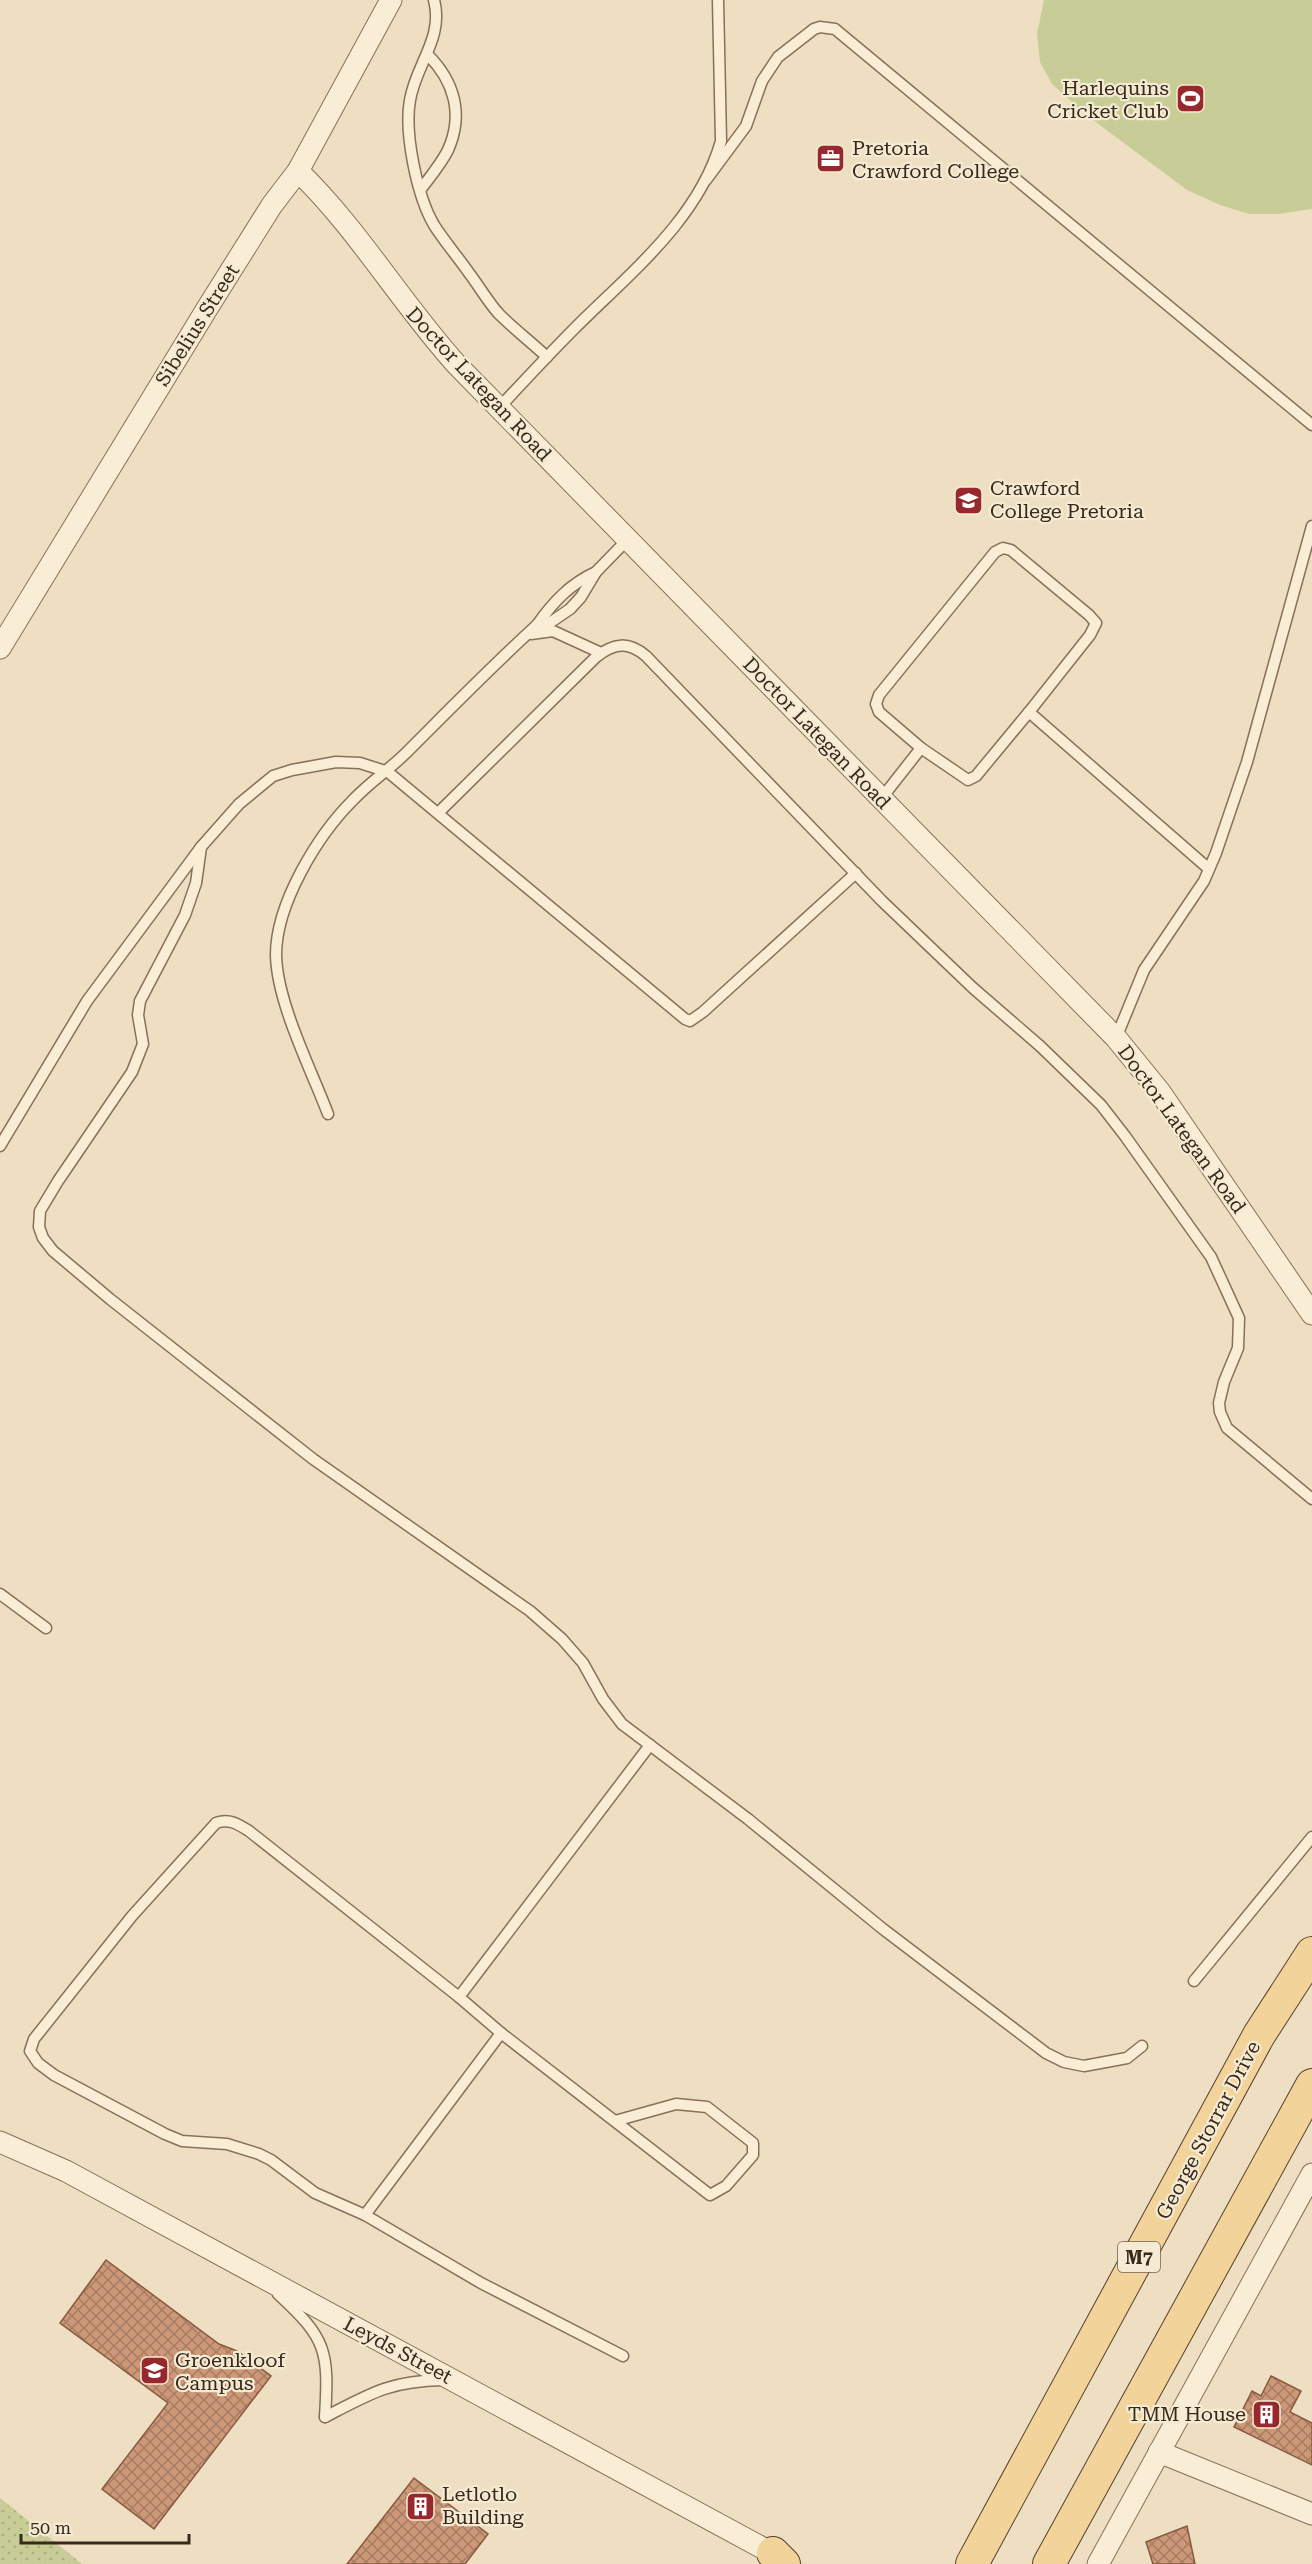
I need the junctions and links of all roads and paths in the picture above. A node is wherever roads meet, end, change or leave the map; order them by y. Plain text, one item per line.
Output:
1 (391, 0) edge
2 (435, 0) edge
3 (718, 0) edge
4 (428, 55) junction
5 (298, 171) junction
6 (706, 180) junction
7 (421, 189) junction
8 (547, 357) junction
9 (499, 408) junction
10 (1312, 425) edge
11 (1312, 526) edge
12 (628, 539) junction
13 (596, 572) junction
14 (537, 625) junction
15 (525, 635) junction
16 (0, 648) edge
17 (601, 653) junction
18 (1029, 712) junction
19 (921, 748) junction
20 (388, 772) junction
21 (881, 799) junction
22 (438, 813) junction
23 (201, 847) junction
24 (1209, 869) junction
25 (856, 873) junction
26 (1116, 1038) junction
27 (328, 1114) dead end
28 (0, 1146) edge
29 (1312, 1314) edge
30 (1312, 1499) edge
31 (0, 1594) edge
32 (46, 1628) dead end
33 (650, 1745) junction
34 (1312, 1837) edge
35 (1312, 1953) edge
36 (1194, 1981) dead end
37 (459, 1997) junction
38 (501, 2033) junction
39 (1142, 2046) dead end
40 (1312, 2085) edge
41 (615, 2121) junction
42 (0, 2142) edge
43 (1312, 2174) edge
44 (365, 2215) junction
45 (259, 2276) junction
46 (623, 2356) dead end
47 (455, 2380) junction
48 (1159, 2452) junction
49 (1312, 2514) edge
50 (783, 2560) edge
51 (972, 2564) edge
52 (1049, 2564) edge
53 (1098, 2564) edge

1 - 5 street, Sibelius Street
2 - 4 lane
3 - 6 lane
4 - 7 lane
4 - 7 lane
5 - 9 street, Doctor Lategan Road
5 - 16 street, Sibelius Street
6 - 8 lane
6 - 10 lane
7 - 8 lane
8 - 9 lane
9 - 12 street, Doctor Lategan Road
11 - 24 lane
12 - 13 lane
12 - 21 street, Doctor Lategan Road
13 - 14 lane
13 - 14 lane
14 - 15 lane
15 - 17 lane
15 - 20 lane
17 - 22 lane
17 - 25 lane
18 - 19 lane
18 - 19 lane
18 - 24 lane
19 - 21 lane
20 - 22 lane
20 - 23 lane
20 - 27 lane
21 - 26 street, Doctor Lategan Road
22 - 25 lane
23 - 28 lane
23 - 33 lane
24 - 26 lane
25 - 30 lane
26 - 29 street, Doctor Lategan Road
31 - 32 lane
33 - 37 lane
33 - 39 lane
34 - 36 lane
35 - 51 main road, George Storrar Drive / M7
37 - 38 lane
37 - 44 lane
38 - 41 lane
38 - 44 lane
40 - 52 main road
41 - 41 lane
42 - 45 street, Leyds Street
43 - 48 street
44 - 46 lane
45 - 47 street, Leyds Street
45 - 47 lane
47 - 50 street, Leyds Street
48 - 49 street
48 - 53 street

